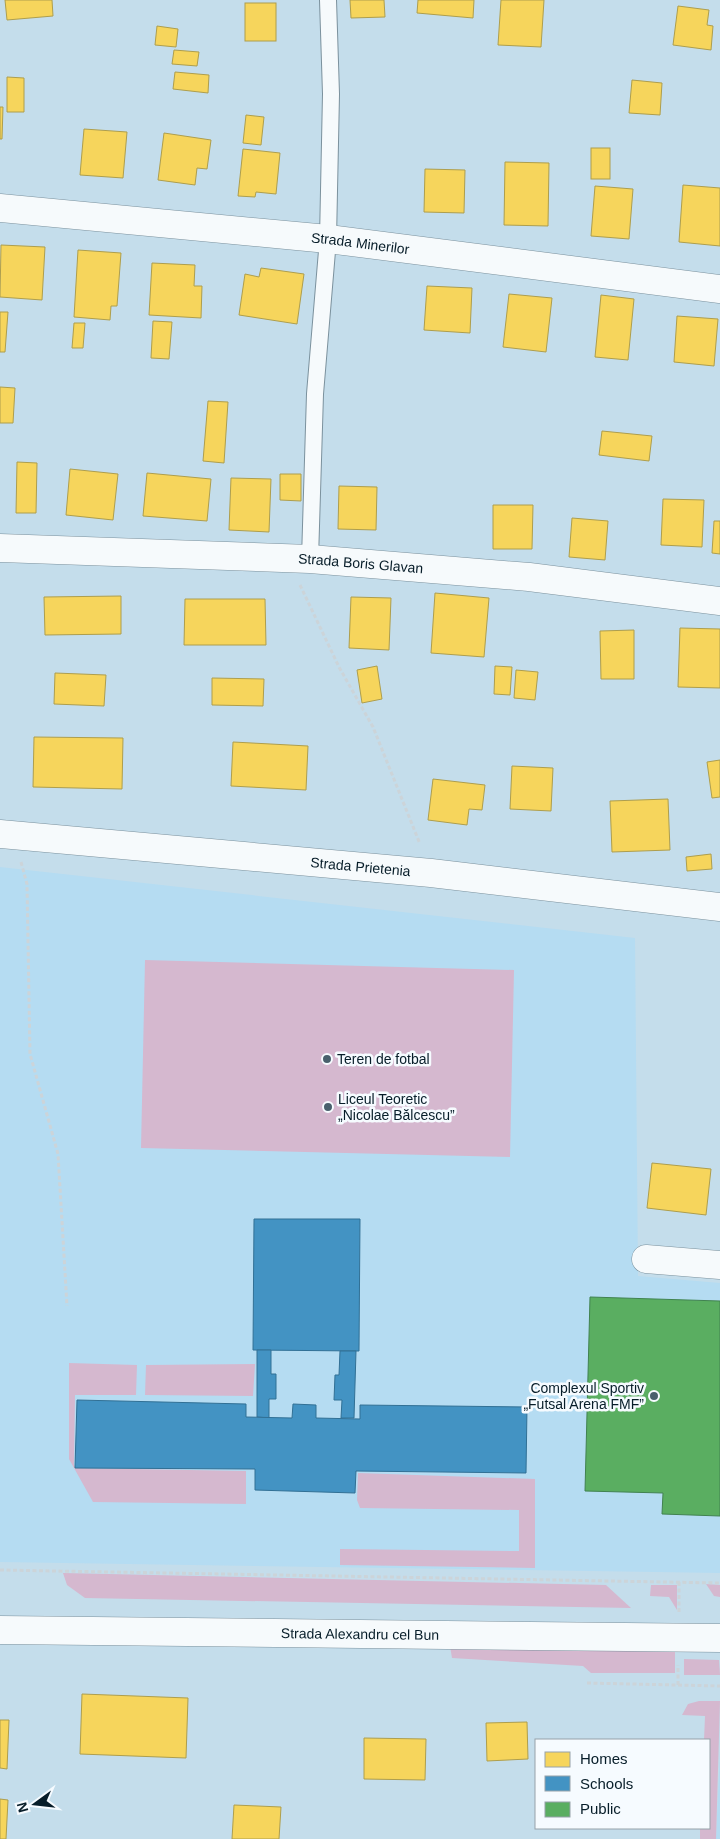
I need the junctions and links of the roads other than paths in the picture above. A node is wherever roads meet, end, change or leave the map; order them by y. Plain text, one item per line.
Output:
1 (328, 0) edge
2 (0, 208) edge
3 (328, 239) junction
4 (720, 289) edge
5 (0, 548) edge
6 (300, 559) junction
7 (720, 601) edge
8 (8, 844) edge
9 (720, 907) edge
10 (646, 1259) dead end
11 (720, 1264) edge
12 (0, 1630) edge
13 (720, 1638) edge

1 - 3 lane
2 - 3 street, Strada Minerilor
3 - 4 street, Strada Minerilor
3 - 6 lane
5 - 6 street, Strada Boris Glavan
6 - 7 street, Strada Boris Glavan
8 - 9 street, Strada Prietenia
10 - 11 street
12 - 13 street, Strada Alexandru cel Bun

